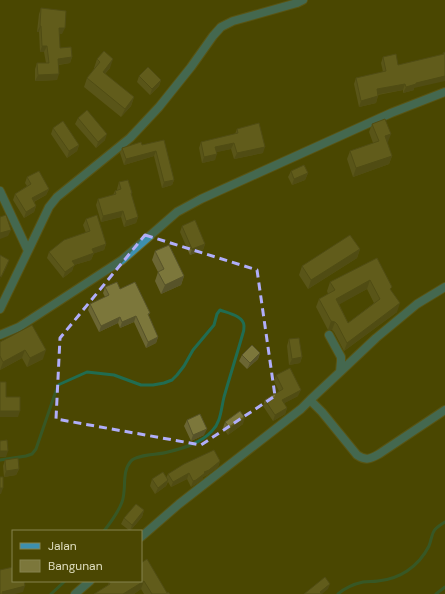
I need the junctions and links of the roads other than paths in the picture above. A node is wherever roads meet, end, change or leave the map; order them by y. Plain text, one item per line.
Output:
1 (302, 0) edge
2 (445, 92) edge
3 (0, 191) edge
4 (28, 251) junction
5 (445, 287) edge
6 (0, 309) edge
7 (0, 335) edge
8 (329, 336) dead end
9 (340, 372) junction
10 (310, 400) junction
11 (445, 410) edge
12 (142, 536) edge
13 (89, 582) edge
14 (75, 594) edge

1 - 4 street
2 - 7 street
3 - 4 street
4 - 6 street
5 - 9 street
8 - 9 street
9 - 10 street
10 - 11 street
10 - 12 street
13 - 14 street

